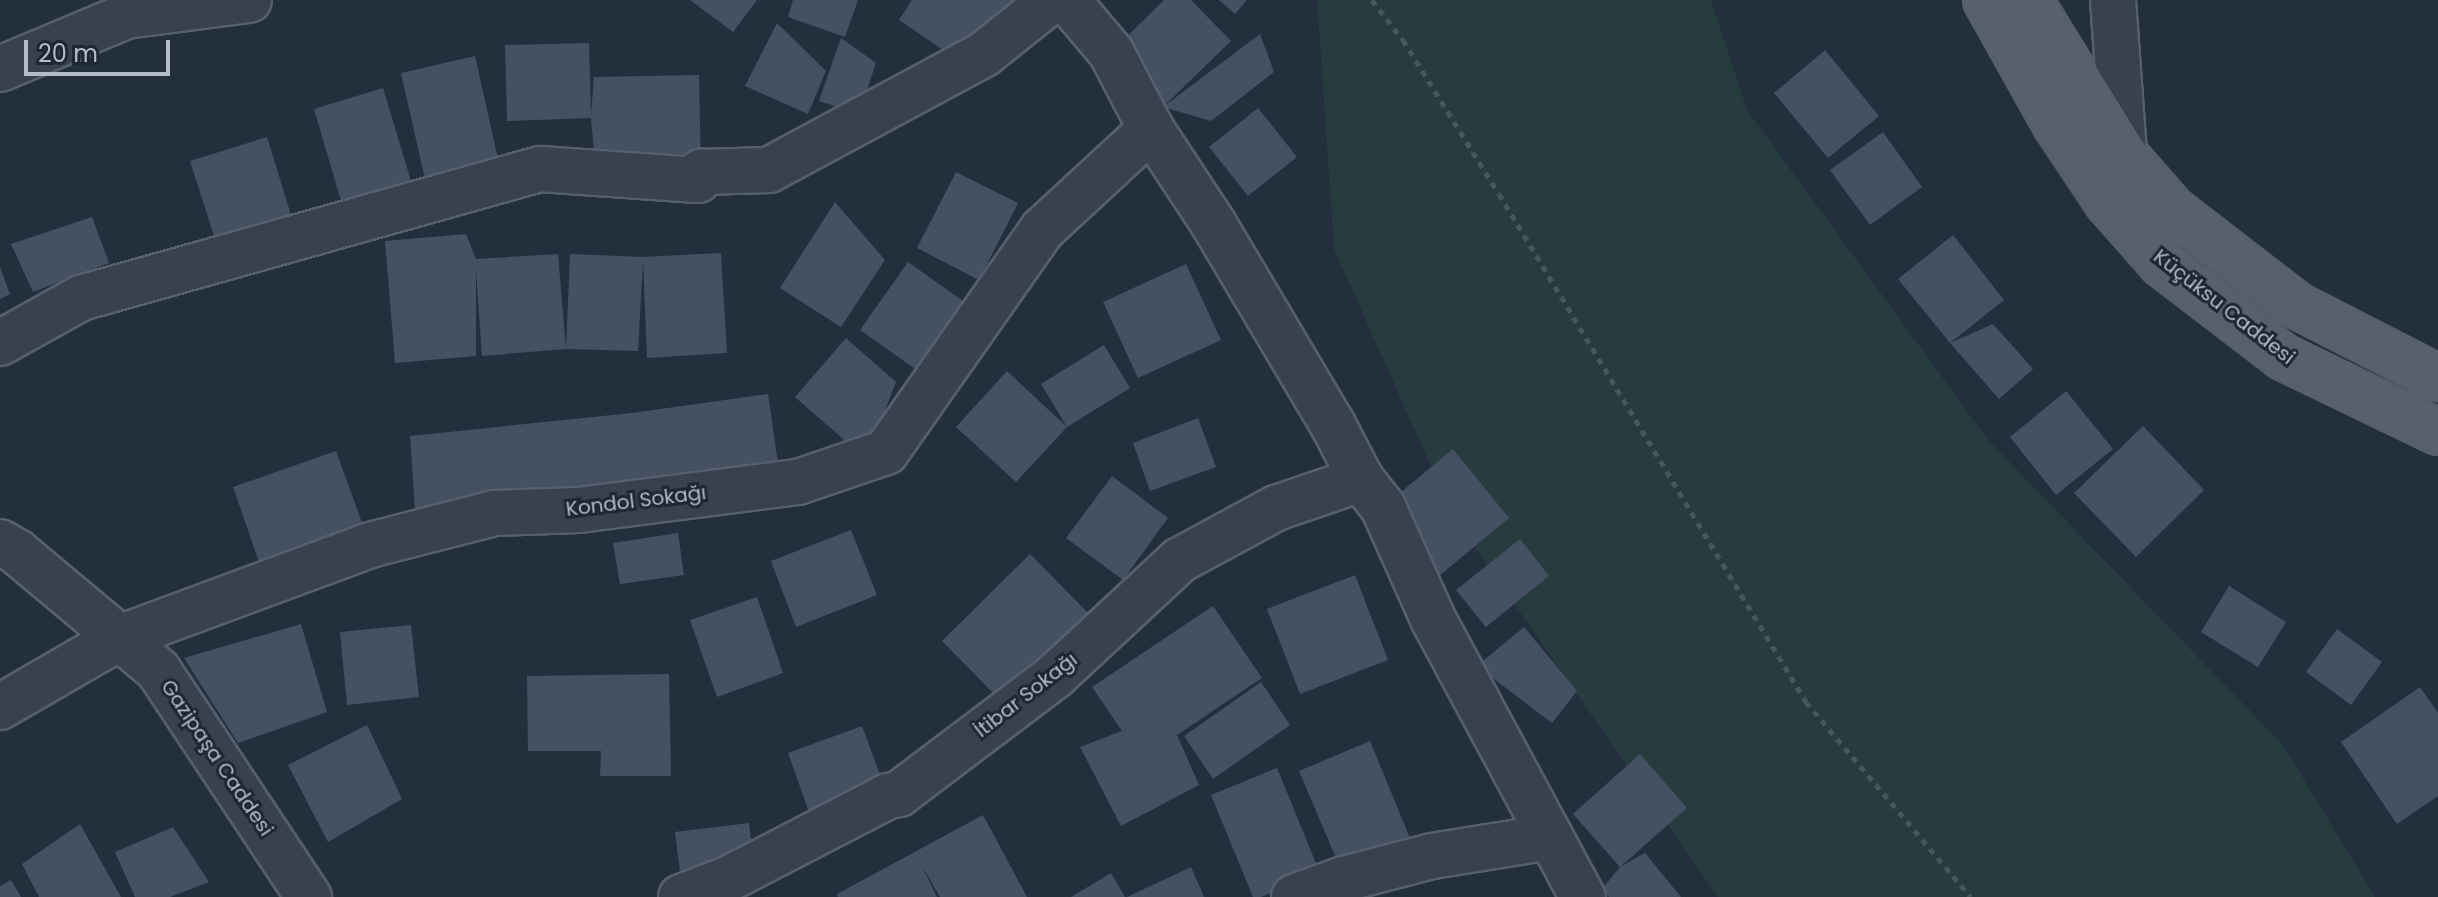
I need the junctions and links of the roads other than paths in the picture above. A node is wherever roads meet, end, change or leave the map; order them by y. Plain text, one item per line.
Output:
1 (249, 0) edge
2 (1052, 0) edge
3 (1067, 0) edge
4 (1986, 0) edge
5 (2029, 0) edge
6 (2113, 0) edge
7 (0, 69) edge
8 (1151, 129) junction
9 (2124, 154) junction
10 (0, 343) edge
11 (2438, 378) edge
12 (2438, 432) edge
13 (1361, 479) junction
14 (0, 542) edge
15 (119, 638) junction
16 (0, 707) edge
17 (1550, 837) junction
18 (309, 897) edge
19 (681, 897) edge
20 (1294, 897) edge
21 (1583, 897) edge

1 - 7 street
2 - 10 street
3 - 8 street
4 - 12 main road, Küçüksu Caddesi
5 - 9 main road
6 - 9 street
8 - 13 street
8 - 15 street, Kondol Sokağı
9 - 11 main road
13 - 17 street
13 - 19 street, İtibar Sokağı
14 - 15 street, Gazipaşa Caddesi
15 - 16 street, Kondol Sokağı
15 - 18 street, Gazipaşa Caddesi
17 - 20 street
17 - 21 street

